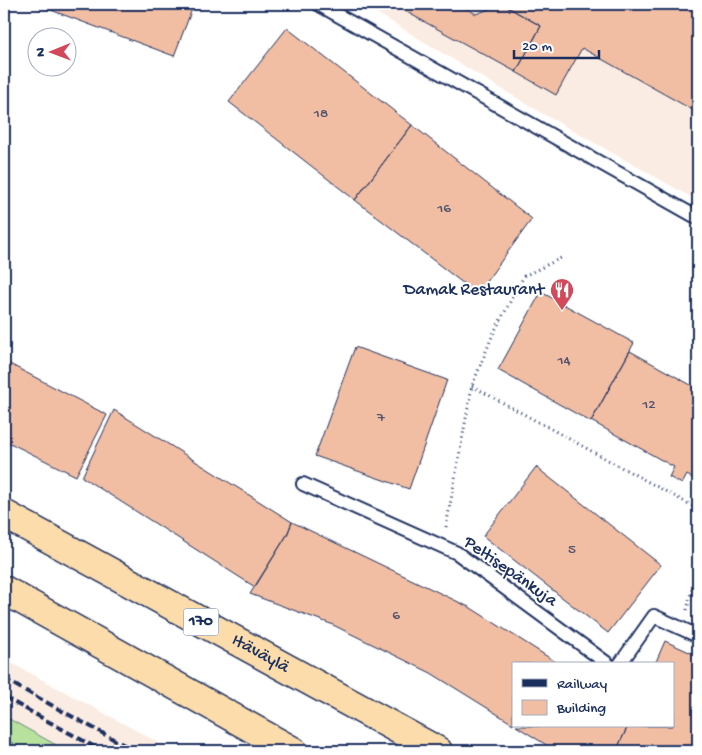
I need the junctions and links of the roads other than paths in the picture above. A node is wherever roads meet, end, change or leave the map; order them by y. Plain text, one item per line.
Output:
1 (318, 4) edge
2 (698, 218) edge
3 (303, 484) dead end
4 (4, 514) edge
5 (4, 590) edge
6 (698, 636) edge
7 (605, 662) edge
8 (621, 662) edge
9 (398, 730) junction
10 (293, 751) edge
11 (438, 751) edge
12 (457, 751) edge

1 - 2 lane
3 - 7 lane, Peltisepänkuja
4 - 9 highway, Itäväylä / 170
5 - 10 highway
6 - 8 lane
9 - 11 highway, Itäväylä / 170
9 - 12 highway

